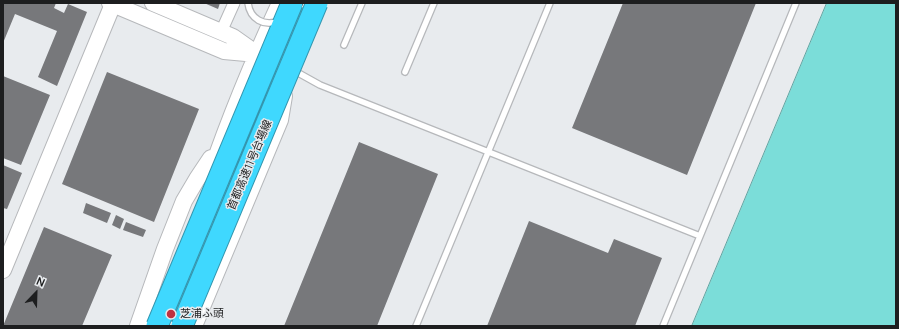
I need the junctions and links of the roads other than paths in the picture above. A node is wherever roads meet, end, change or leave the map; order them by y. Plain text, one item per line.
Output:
1 (153, 3) edge
2 (234, 3) edge
3 (248, 3) edge
4 (280, 3) edge
5 (284, 3) edge
6 (292, 3) edge
7 (296, 3) edge
8 (317, 3) edge
9 (362, 3) edge
10 (434, 3) edge
11 (550, 3) edge
12 (796, 3) edge
13 (112, 4) edge
14 (221, 32) junction
15 (344, 45) dead end
16 (265, 52) junction
17 (288, 67) junction
18 (405, 72) dead end
19 (220, 145) junction
20 (489, 151) junction
21 (700, 236) junction
22 (3, 270) edge
23 (138, 326) edge
24 (152, 326) edge
25 (157, 326) edge
26 (181, 326) edge
27 (194, 326) edge
28 (416, 326) edge
29 (663, 326) edge

1 - 14 street
2 - 14 street
3 - 7 lane, bridge
4 - 16 street
5 - 16 highway, bridge
6 - 16 highway, bridge
8 - 17 street
8 - 26 highway, 首都高速11号台場線, bridge
9 - 15 lane
10 - 18 lane
11 - 20 lane
12 - 21 lane
13 - 16 street
13 - 22 street
14 - 16 street
16 - 17 street
16 - 19 street
16 - 25 highway, bridge
17 - 20 lane
17 - 26 street
17 - 27 street
19 - 23 street
19 - 24 street
20 - 21 lane
20 - 28 lane
21 - 29 lane

